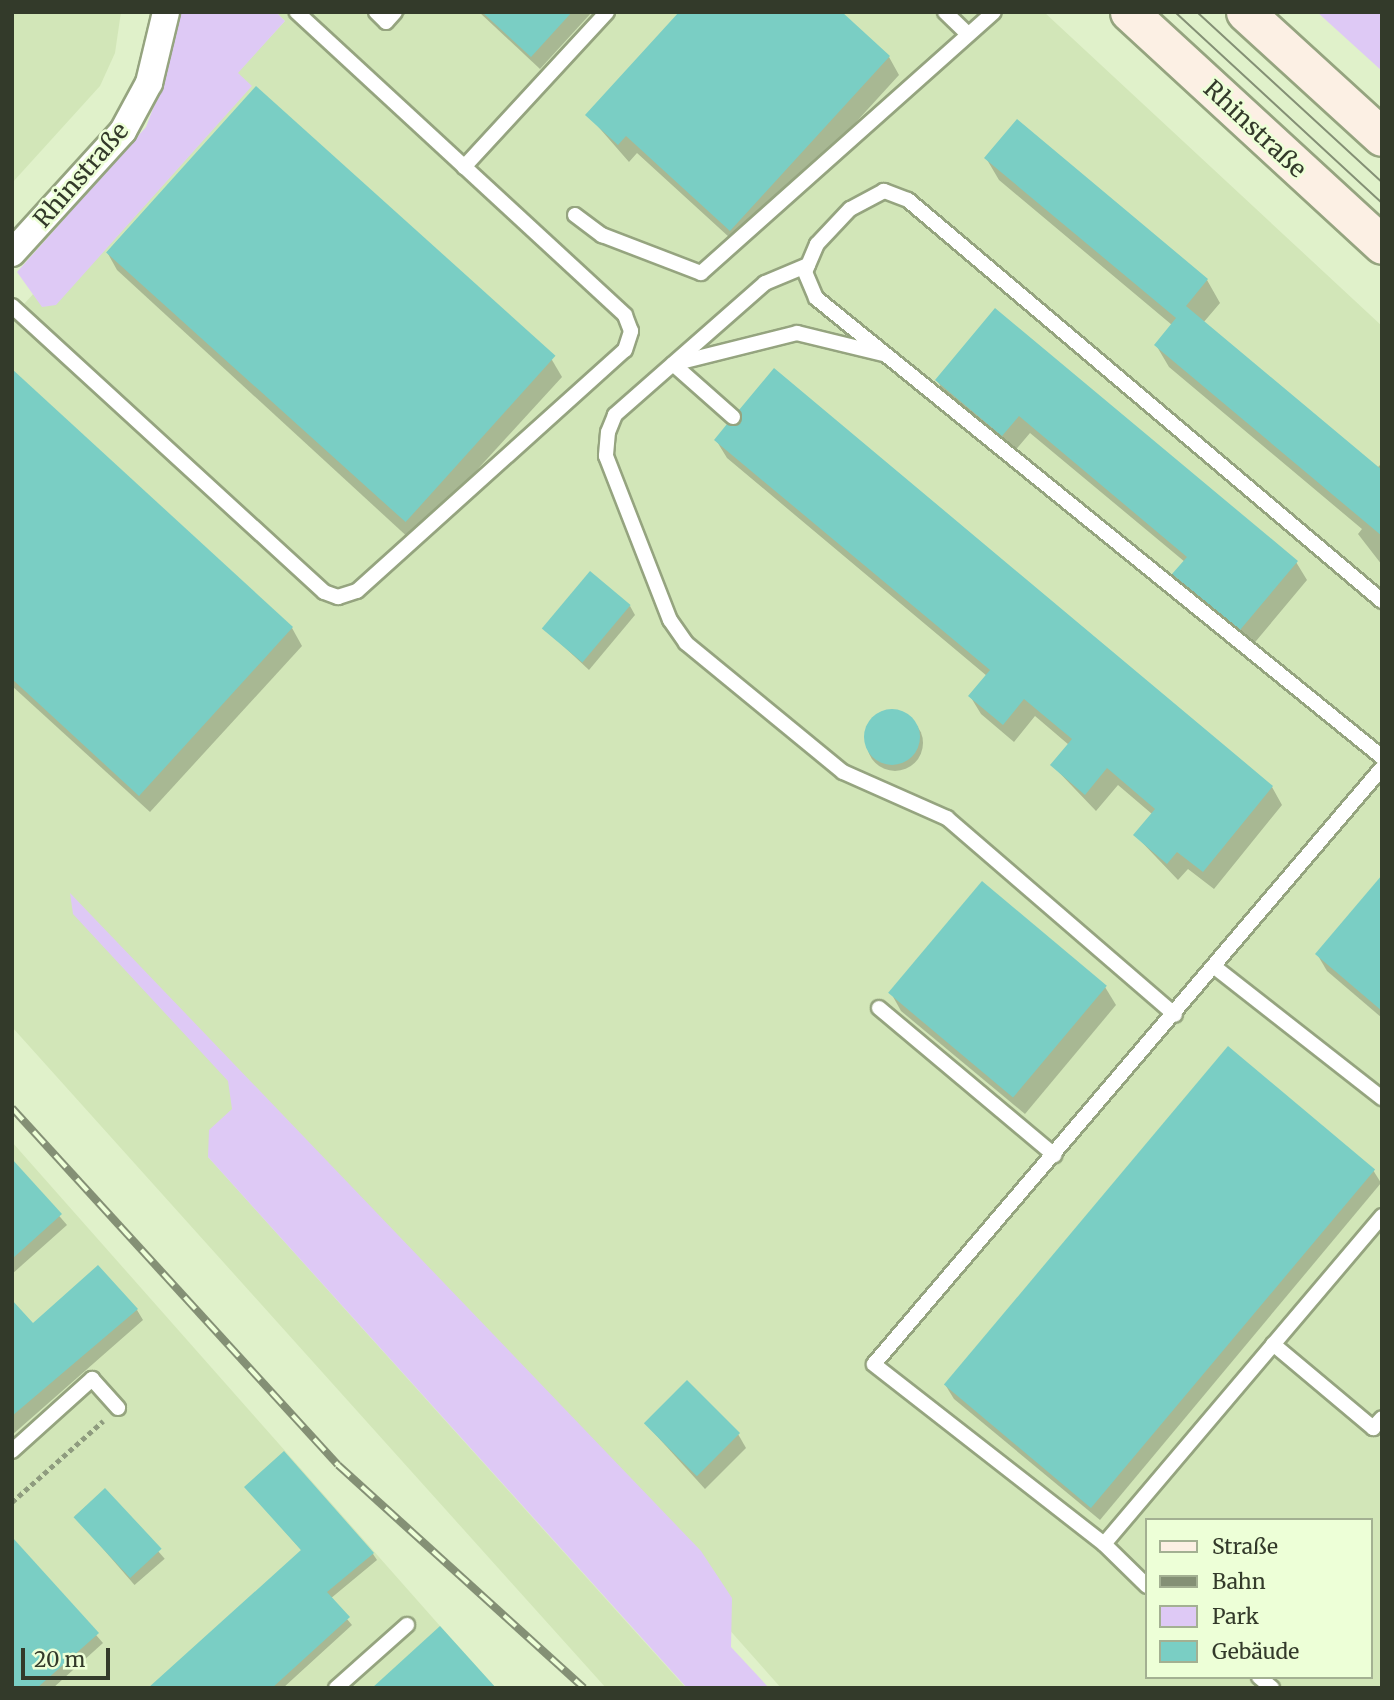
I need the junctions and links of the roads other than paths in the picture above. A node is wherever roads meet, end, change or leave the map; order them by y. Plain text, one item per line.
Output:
1 (166, 12) edge
2 (298, 12) edge
3 (376, 12) edge
4 (395, 12) edge
5 (607, 12) edge
6 (945, 12) edge
7 (994, 12) edge
8 (1129, 12) edge
9 (1245, 12) edge
10 (968, 34) junction
11 (1382, 137) edge
12 (464, 167) junction
13 (575, 215) dead end
14 (1382, 246) edge
15 (12, 253) edge
16 (808, 265) junction
17 (12, 306) edge
18 (884, 354) junction
19 (673, 363) junction
20 (733, 417) dead end
21 (1382, 601) edge
22 (1382, 757) edge
23 (1382, 768) edge
24 (1216, 968) junction
25 (879, 1008) dead end
26 (1175, 1015) junction
27 (1382, 1098) edge
28 (1054, 1155) junction
29 (1382, 1216) edge
30 (1273, 1344) junction
31 (118, 1408) road end
32 (1382, 1418) edge
33 (12, 1451) edge
34 (1104, 1544) junction
35 (1146, 1585) edge
36 (407, 1625) dead end
37 (337, 1688) edge

1 - 15 street, Rhinstraße
2 - 12 lane
3 - 4 lane
5 - 12 lane
6 - 10 lane
7 - 10 lane
8 - 14 main road, Rhinstraße
9 - 11 main road
10 - 13 lane
12 - 17 lane
16 - 18 lane
16 - 19 lane
16 - 21 lane
18 - 19 lane
18 - 22 lane
19 - 20 lane
19 - 26 lane
23 - 24 lane
24 - 26 lane
24 - 27 lane
25 - 28 lane
26 - 28 lane
28 - 34 lane
29 - 30 lane
30 - 32 lane
30 - 34 lane
31 - 33 lane
34 - 35 lane
36 - 37 lane

